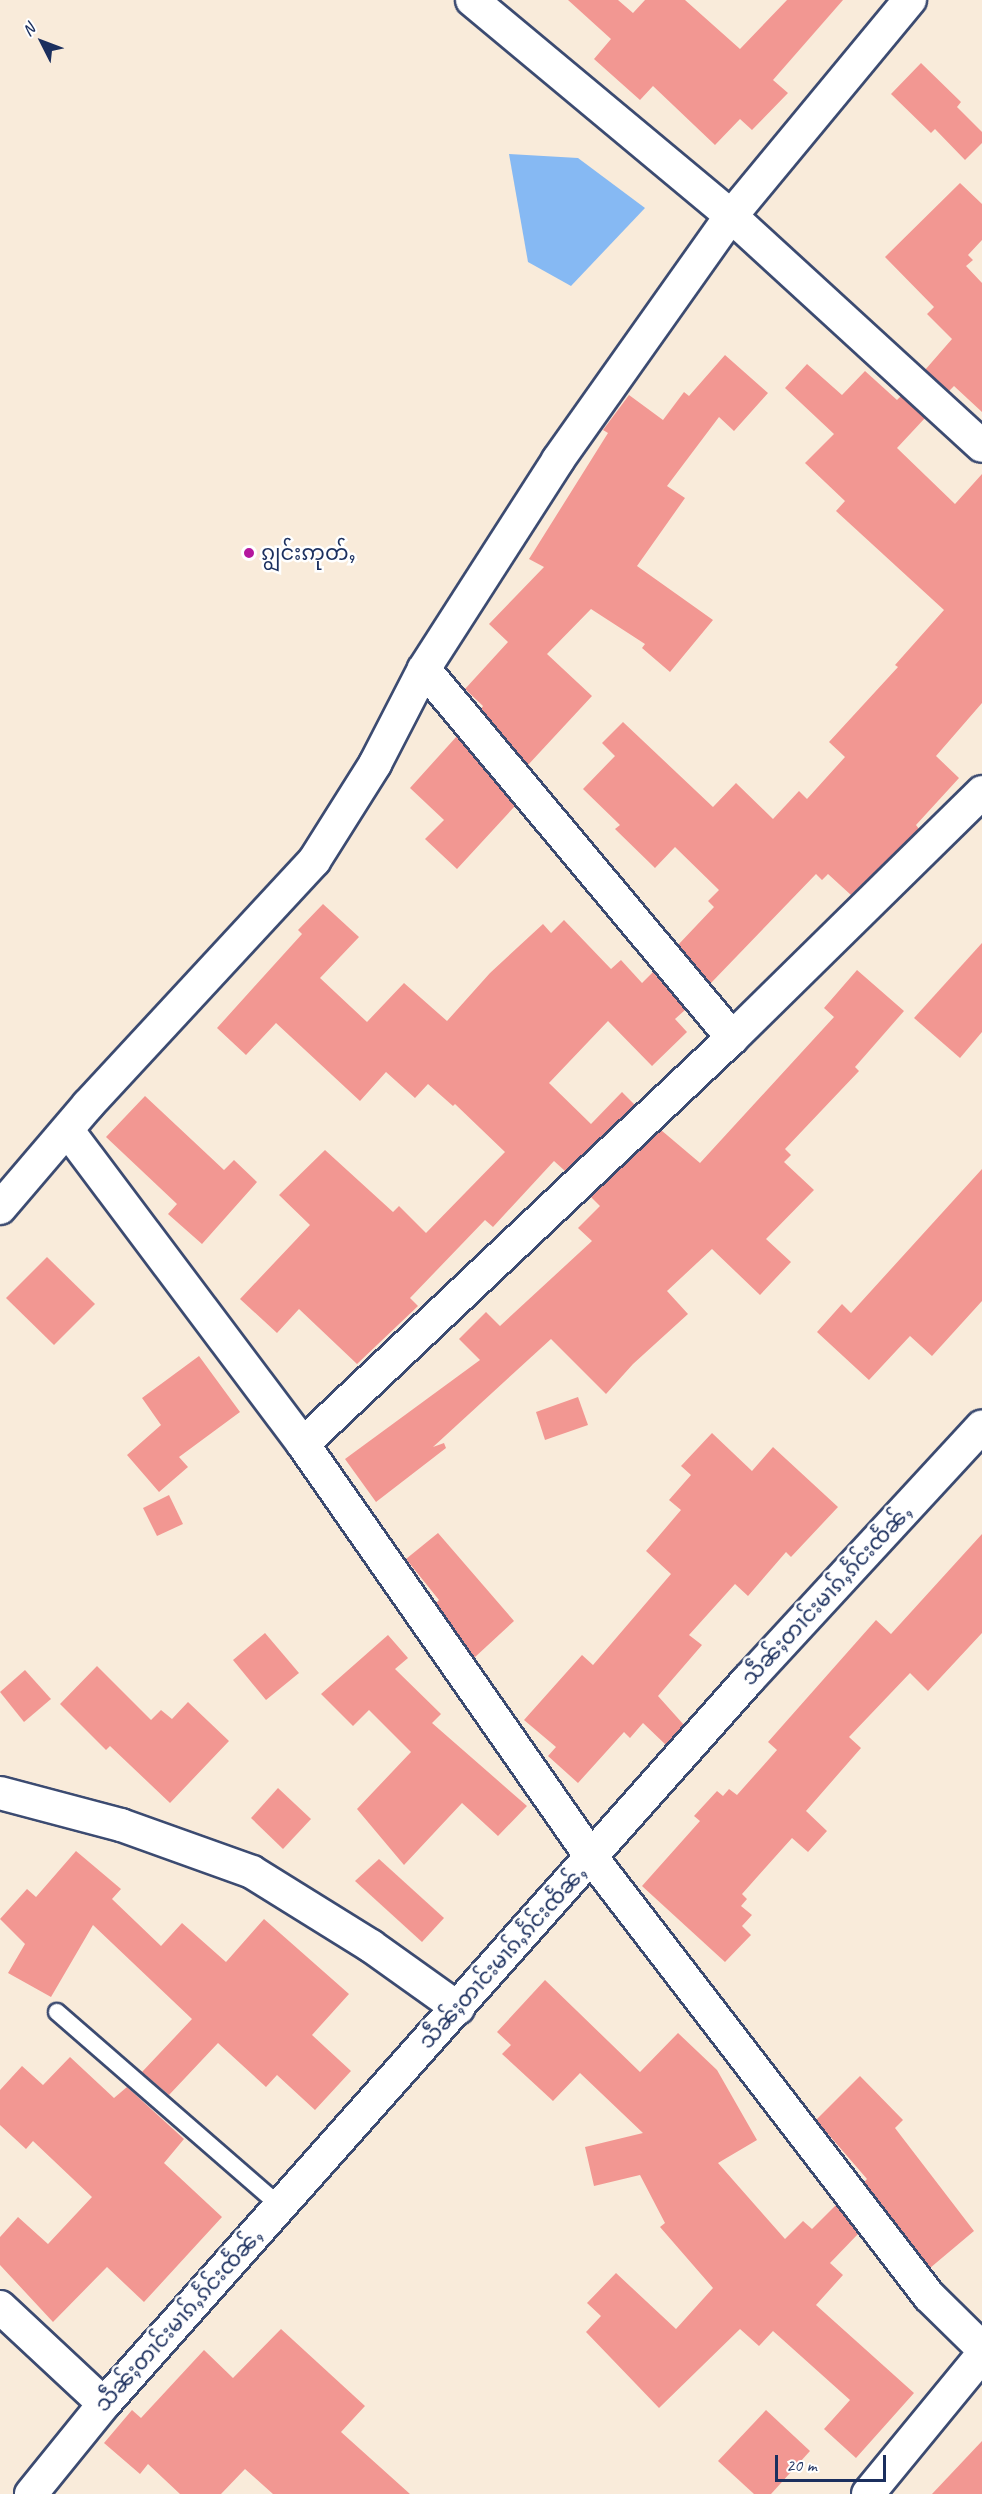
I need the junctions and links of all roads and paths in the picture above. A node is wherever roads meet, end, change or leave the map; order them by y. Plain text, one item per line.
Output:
1 (472, 0) edge
2 (909, 0) edge
3 (730, 216) junction
4 (982, 446) edge
5 (424, 669) junction
6 (982, 792) edge
7 (732, 1038) junction
8 (68, 1131) junction
9 (0, 1208) edge
10 (982, 1426) edge
11 (303, 1444) junction
12 (0, 1793) edge
13 (592, 1858) junction
14 (458, 2008) junction
15 (57, 2012) dead end
16 (280, 2206) junction
17 (0, 2307) edge
18 (982, 2348) edge
19 (982, 2355) edge
20 (104, 2403) junction
21 (31, 2494) edge
22 (868, 2494) edge

1 - 3 street
2 - 3 street
3 - 4 street
3 - 5 street
5 - 7 street
5 - 8 street
6 - 7 street
7 - 11 street
8 - 9 street
8 - 11 street
10 - 13 street, သဵၼ်ႈတၢင်းမၢၵ်ႇၵႅင်းၸႅၼ်ႇ
11 - 13 street
12 - 14 street
13 - 14 street, သဵၼ်ႈတၢင်းမၢၵ်ႇၵႅင်းၸႅၼ်ႇ
13 - 18 street
14 - 16 street, သဵၼ်ႈတၢင်းမၢၵ်ႇၵႅင်းၸႅၼ်ႇ
15 - 16 lane
16 - 20 street, သဵၼ်ႈတၢင်းမၢၵ်ႇၵႅင်းၸႅၼ်ႇ
17 - 20 street
19 - 22 street
20 - 21 street, သဵၼ်ႈတၢင်းမၢၵ်ႇၵႅင်းၸႅၼ်ႇ

